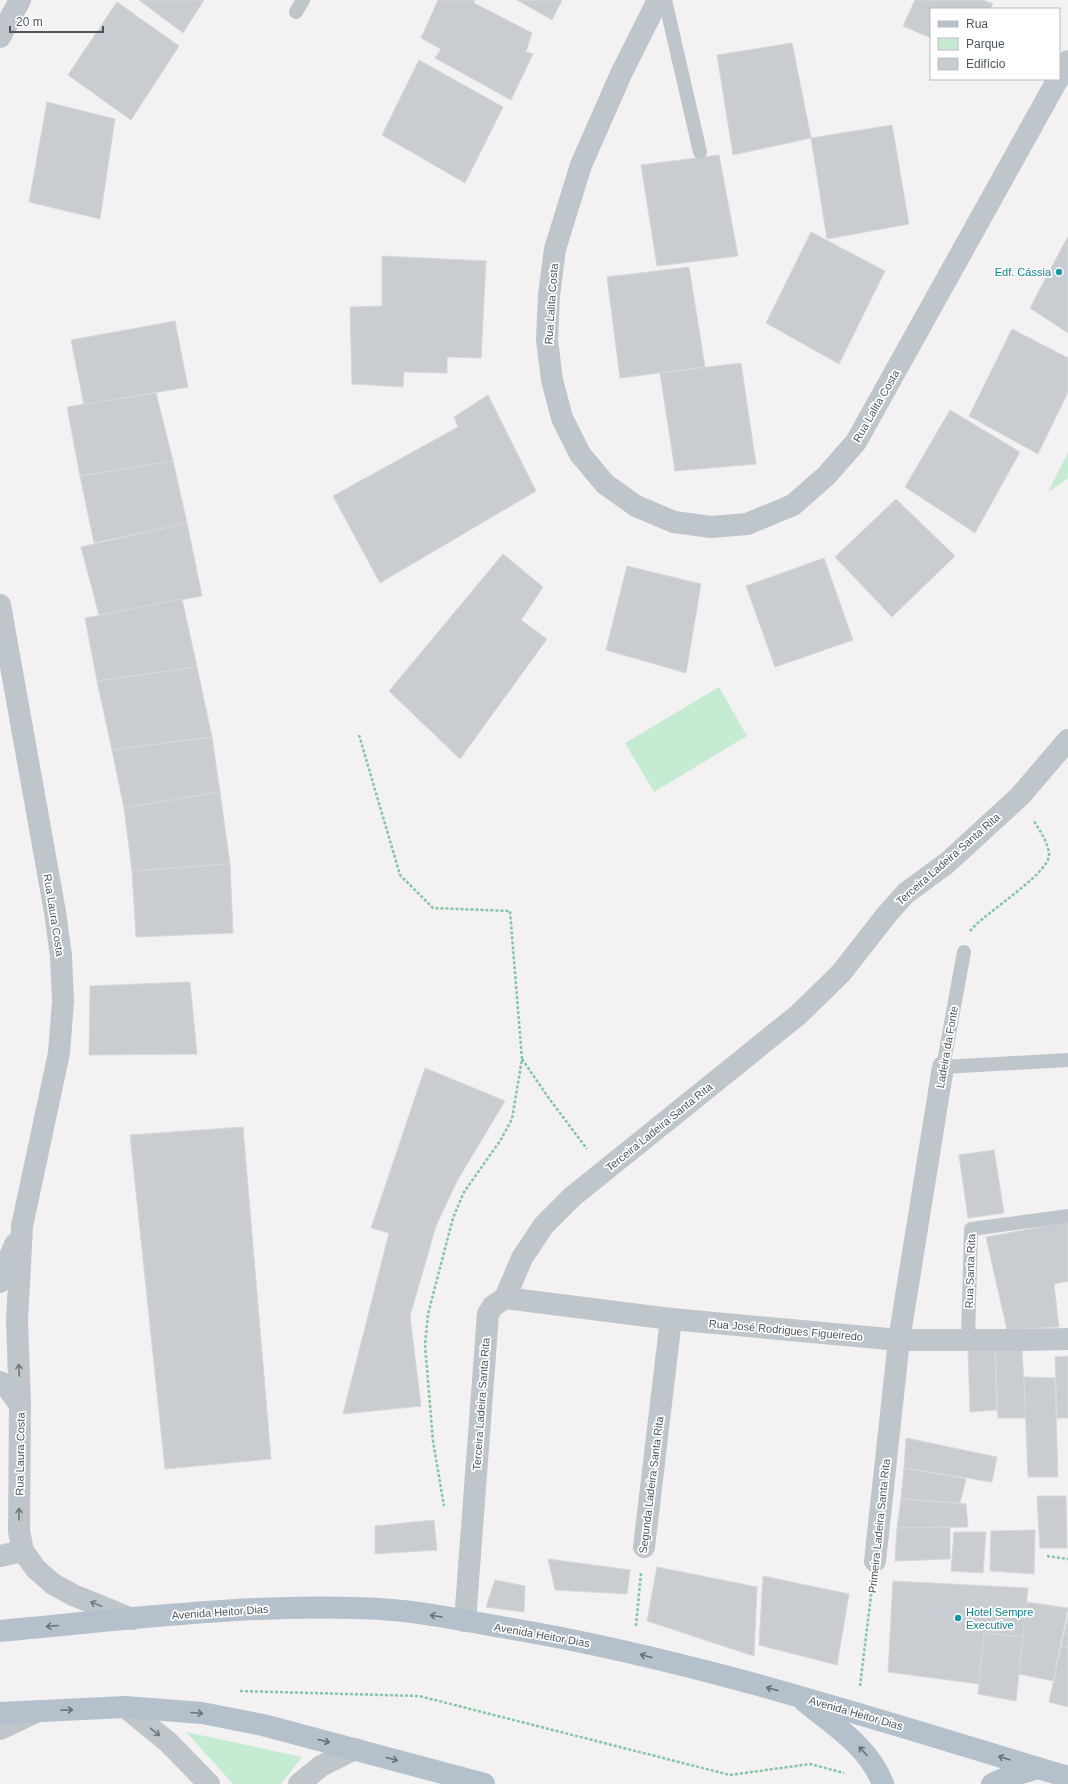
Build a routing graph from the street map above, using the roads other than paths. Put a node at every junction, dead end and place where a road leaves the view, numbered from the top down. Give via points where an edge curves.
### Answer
1 (20, 0) edge
2 (658, 0) edge
3 (665, 0) edge
4 (0, 37) edge
5 (1068, 61) edge
6 (1060, 75) edge
7 (1057, 80) edge
8 (700, 152) dead end
9 (0, 605) edge
10 (1068, 740) edge
11 (964, 952) road end
12 (1068, 1060) edge
13 (943, 1067) junction
14 (1068, 1216) edge
15 (22, 1226) junction
16 (0, 1282) edge
17 (506, 1298) junction
18 (671, 1319) junction
19 (968, 1339) junction
20 (1068, 1339) edge
21 (899, 1340) junction
22 (0, 1382) edge
23 (20, 1405) junction
24 (644, 1547) road end
25 (22, 1550) junction
26 (0, 1556) edge
27 (875, 1561) road end
28 (132, 1619) junction
29 (465, 1621) junction
30 (0, 1631) edge
31 (799, 1697) junction
32 (125, 1707) junction
33 (38, 1712) junction
34 (0, 1713) edge
35 (0, 1729) edge
36 (355, 1749) junction
37 (1038, 1768) junction
38 (1068, 1777) edge
39 (209, 1784) edge
40 (299, 1784) edge
41 (484, 1784) edge
42 (883, 1784) edge
43 (992, 1784) edge

1 - 4 street
2 - 7 street, Rua Lalita Costa via 621,74 581,166 567,207 555,249 547,340 552,380 562,418 580,454 605,484 636,506 674,522 711,527 747,524 793,506 826,476 856,442
3 - 8 lane
5 - 6 street, Rua Lalita Costa
9 - 15 street, Rua Laura Costa via 61,956 63,1001 59,1053
10 - 17 street, Terceira Ladeira Santa Rita via 1020,796 947,863 906,893 841,973 798,1015 572,1197 544,1225 522,1258
11 - 13 lane, Ladeira da Fonte
12 - 13 lane
13 - 21 street, Ladeira da Fonte
14 - 19 lane, Rua Santa Rita via 971,1229
15 - 16 street, Rua Laura Costa
23 -> 15 street, Rua Laura Costa via 17,1321
17 - 18 street, Rua José Rodrigues Figueiredo
17 - 29 street, Terceira Ladeira Santa Rita via 493,1306 488,1314
18 - 21 street, Rua José Rodrigues Figueiredo
18 - 24 street, Segunda Ladeira Santa Rita
19 - 20 street, Rua José Rodrigues Figueiredo
19 - 21 street, Rua José Rodrigues Figueiredo
21 - 27 street, Primeira Ladeira Santa Rita
22 - 23 street
25 -> 23 street, Rua Laura Costa via 19,1531
25 - 26 street
28 -> 25 street, Rua Laura Costa via 53,1584 36,1569
29 -> 28 main road, Avenida Heitor Dias via 397,1611 333,1607 194,1612
28 -> 30 main road, Avenida Heitor Dias
31 -> 29 main road, Avenida Heitor Dias via 633,1652 548,1634
37 -> 31 main road, Avenida Heitor Dias via 857,1712
42 -> 31 main road via 863,1750
33 -> 32 main road
32 -> 36 main road via 202,1713 263,1725
32 -> 39 street via 168,1742
33 - 34 main road
33 - 35 street
36 - 40 street via 321,1766
36 -> 41 main road
37 - 38 main road, Avenida Heitor Dias
37 - 43 main road

